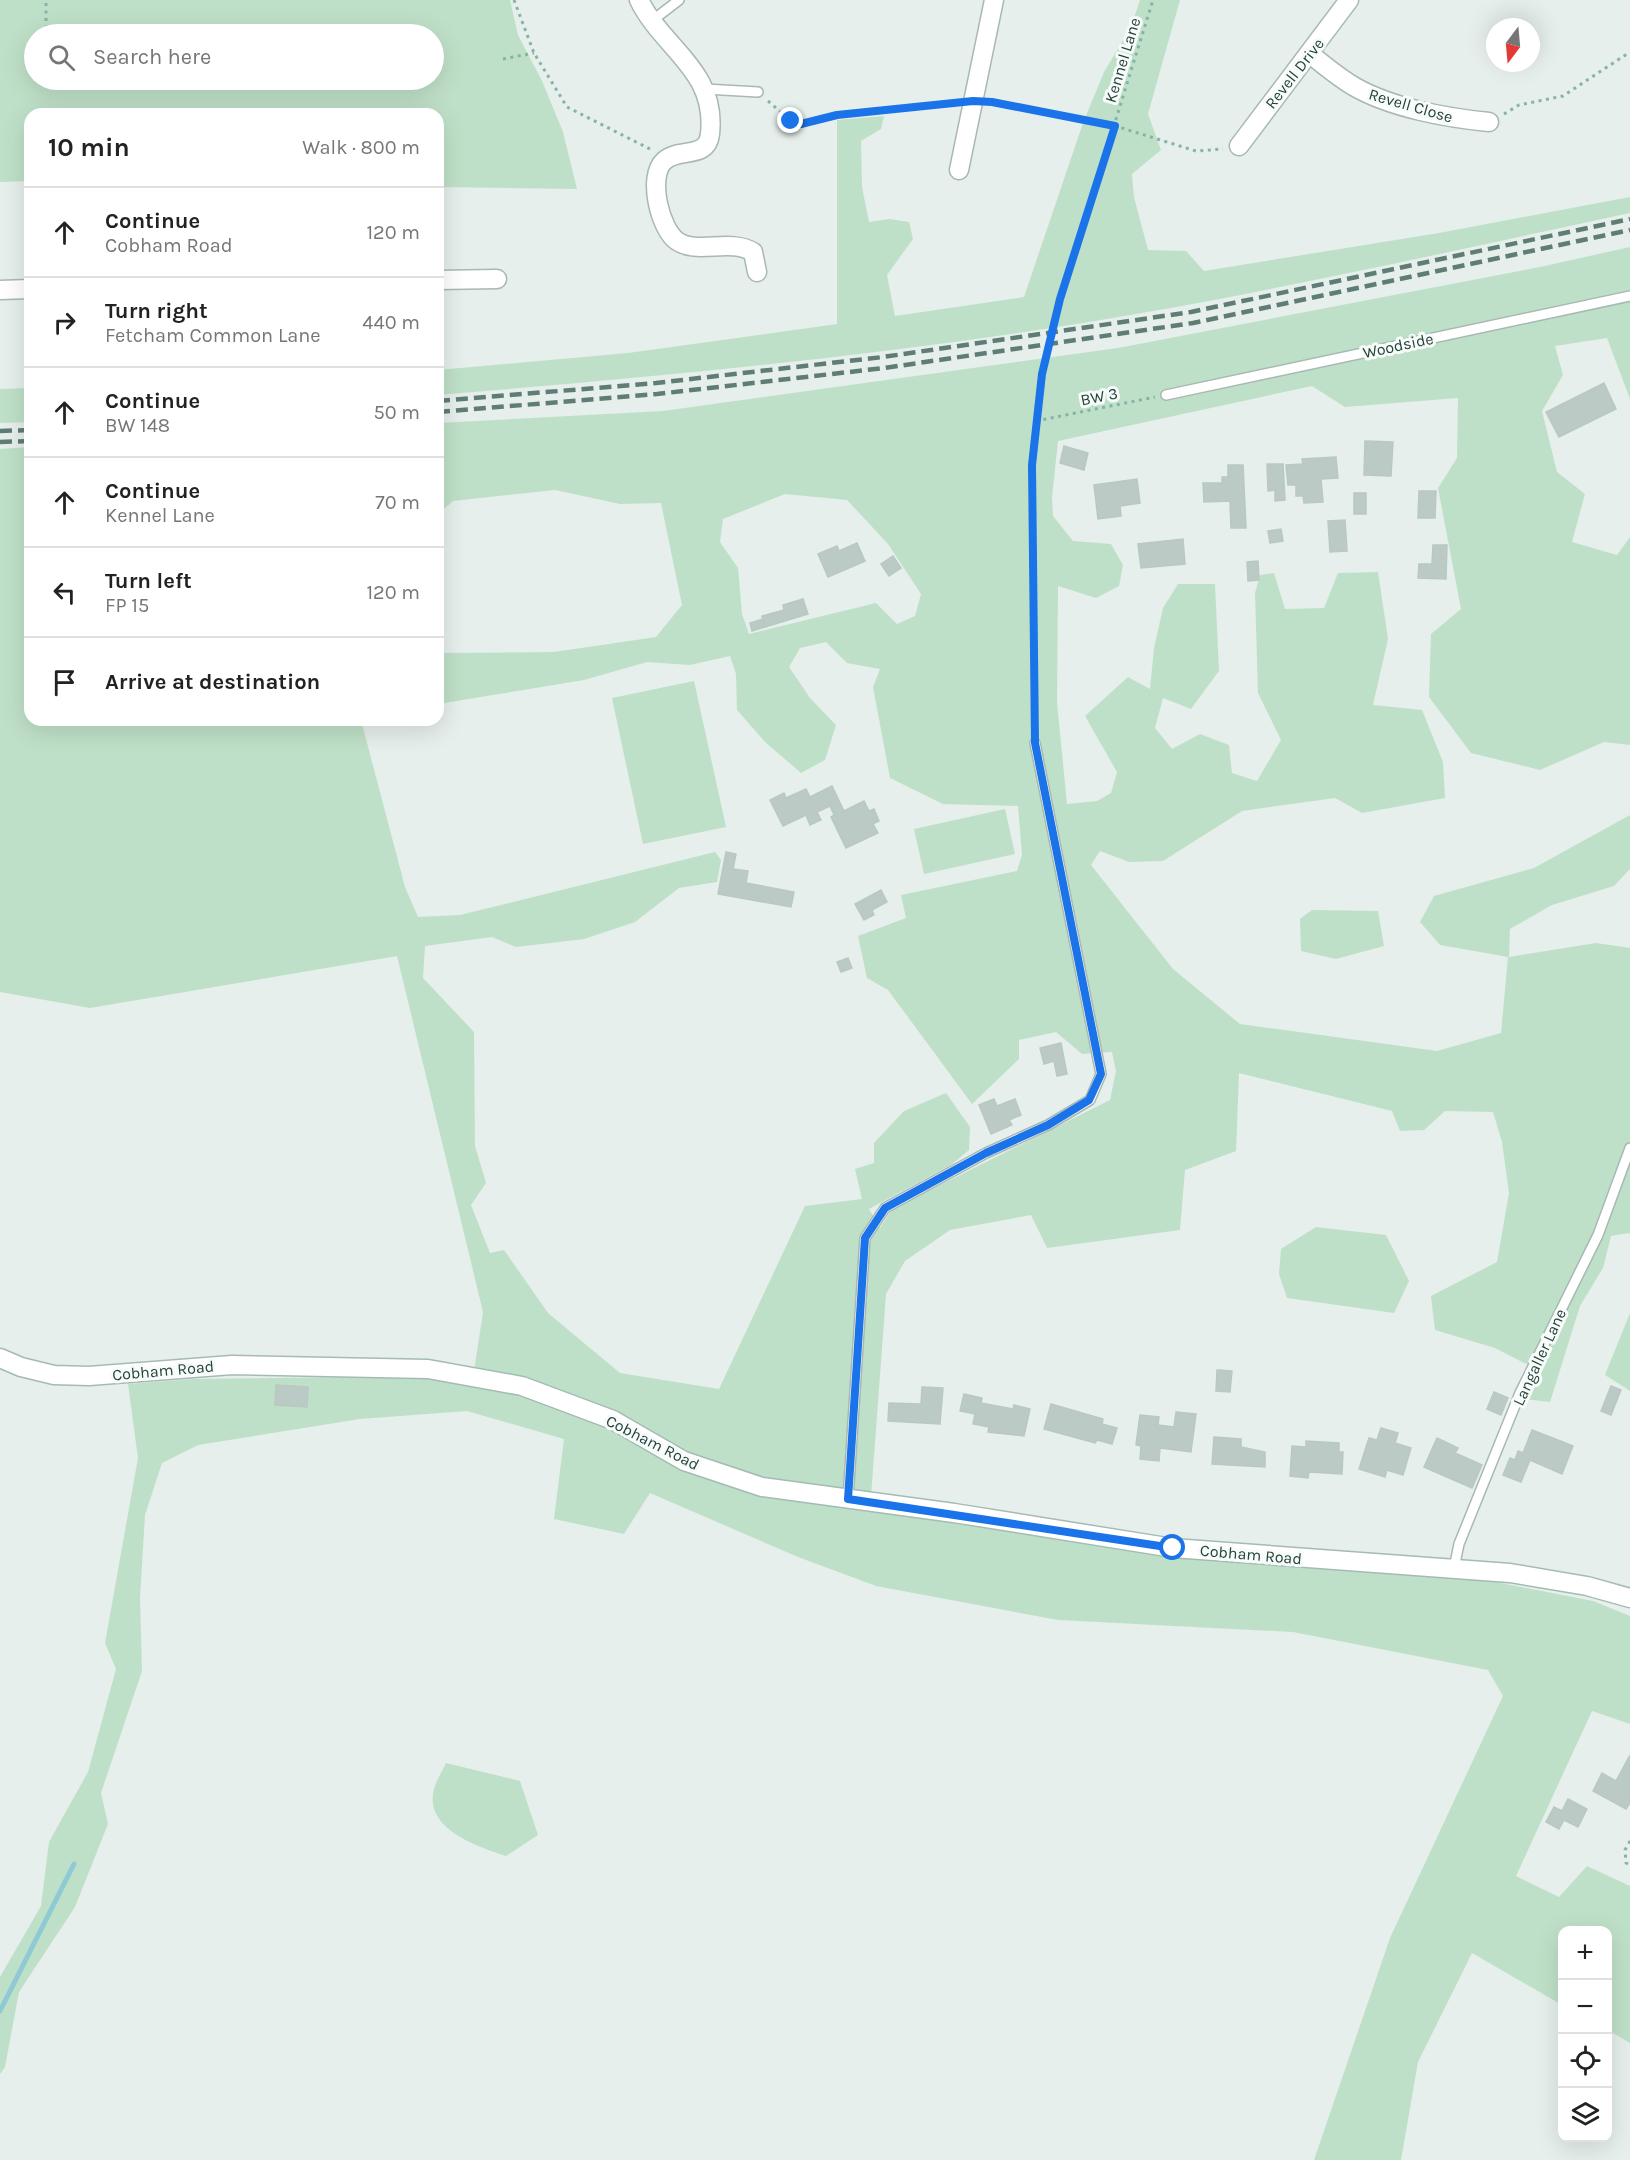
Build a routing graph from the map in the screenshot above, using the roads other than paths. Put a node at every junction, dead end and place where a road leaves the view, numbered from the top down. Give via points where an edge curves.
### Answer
1 (639, 0) edge
2 (679, 0) edge
3 (994, 0) edge
4 (1349, 0) edge
5 (653, 20) junction
6 (1310, 54) junction
7 (705, 88) junction
8 (758, 92) road end
9 (1489, 122) road end
10 (1239, 146) road end
11 (959, 170) dead end
12 (757, 272) dead end
13 (496, 279) dead end
14 (444, 280) edge
15 (24, 289) edge
16 (0, 290) edge
17 (1630, 296) edge
18 (1166, 395) road end
19 (1035, 743) road end
20 (1630, 1148) edge
21 (0, 1358) edge
22 (848, 1499) junction
23 (1454, 1568) junction
24 (1630, 1598) edge

1 - 5 street
2 - 5 lane
3 - 11 street
4 - 6 street, Revell Drive
5 - 7 street
6 - 9 street, Revell Close via 1353,87 1369,94 1448,118
6 - 10 street, Revell Drive
7 - 8 lane
7 - 12 street via 708,143 700,151 671,156 662,163 657,182 659,211 669,233 679,242 692,246 745,247 753,252
13 - 14 street
15 - 16 street
17 - 18 lane, Woodside
19 - 22 lane via 1101,1074 1089,1100 885,1208 865,1238
20 - 23 lane, Langaller Lane via 1598,1234 1520,1393 1459,1544
21 - 22 street, Cobham Road via 54,1375 90,1376 232,1365 428,1369 522,1386 613,1420 684,1461 762,1487
22 - 23 street, Cobham Road via 1173,1548
23 - 24 street, Cobham Road via 1587,1586

